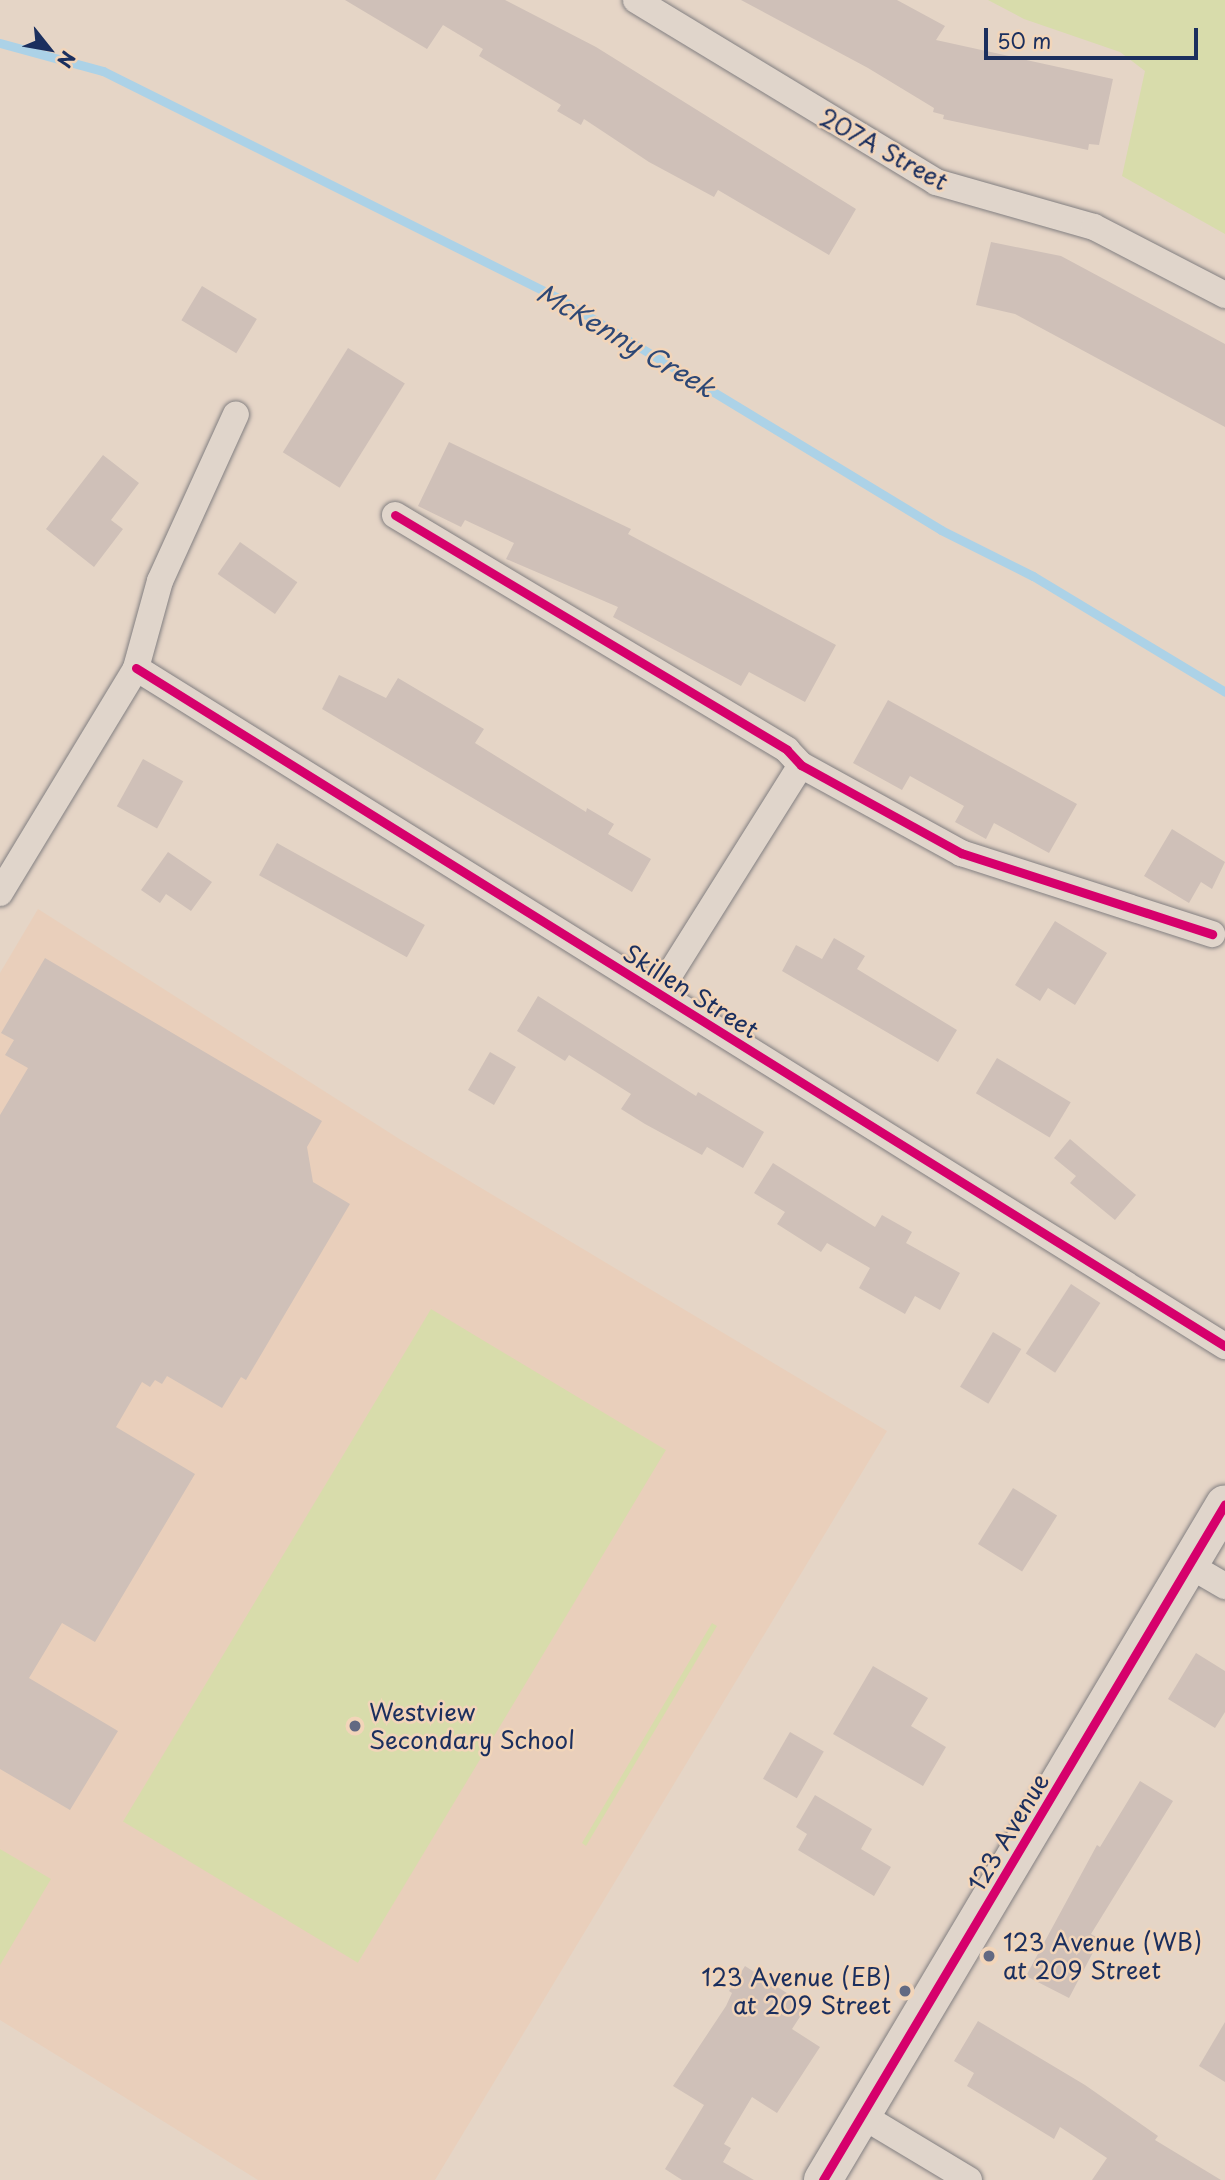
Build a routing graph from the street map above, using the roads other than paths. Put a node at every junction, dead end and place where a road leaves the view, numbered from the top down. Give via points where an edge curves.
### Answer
1 (636, 0) edge
2 (1225, 295) edge
3 (236, 414) dead end
4 (395, 515) dead end
5 (136, 668) junction
6 (801, 765) junction
7 (0, 893) edge
8 (1212, 934) dead end
9 (658, 993) junction
10 (1225, 1346) edge
11 (1225, 1504) edge
12 (1189, 1565) junction
13 (1225, 1586) edge
14 (861, 2115) junction
15 (823, 2180) edge
16 (969, 2180) edge

1 - 2 street, 207A Street via 936,182 1094,227
3 - 5 street via 160,581
4 - 6 street via 787,751
5 - 7 street
5 - 9 street, Skillen Street
6 - 8 street via 961,853
6 - 9 street
9 - 10 street, Skillen Street
11 - 12 street, 123 Avenue
12 - 13 street
12 - 14 street, 123 Avenue
14 - 15 street, 123 Avenue
14 - 16 street

